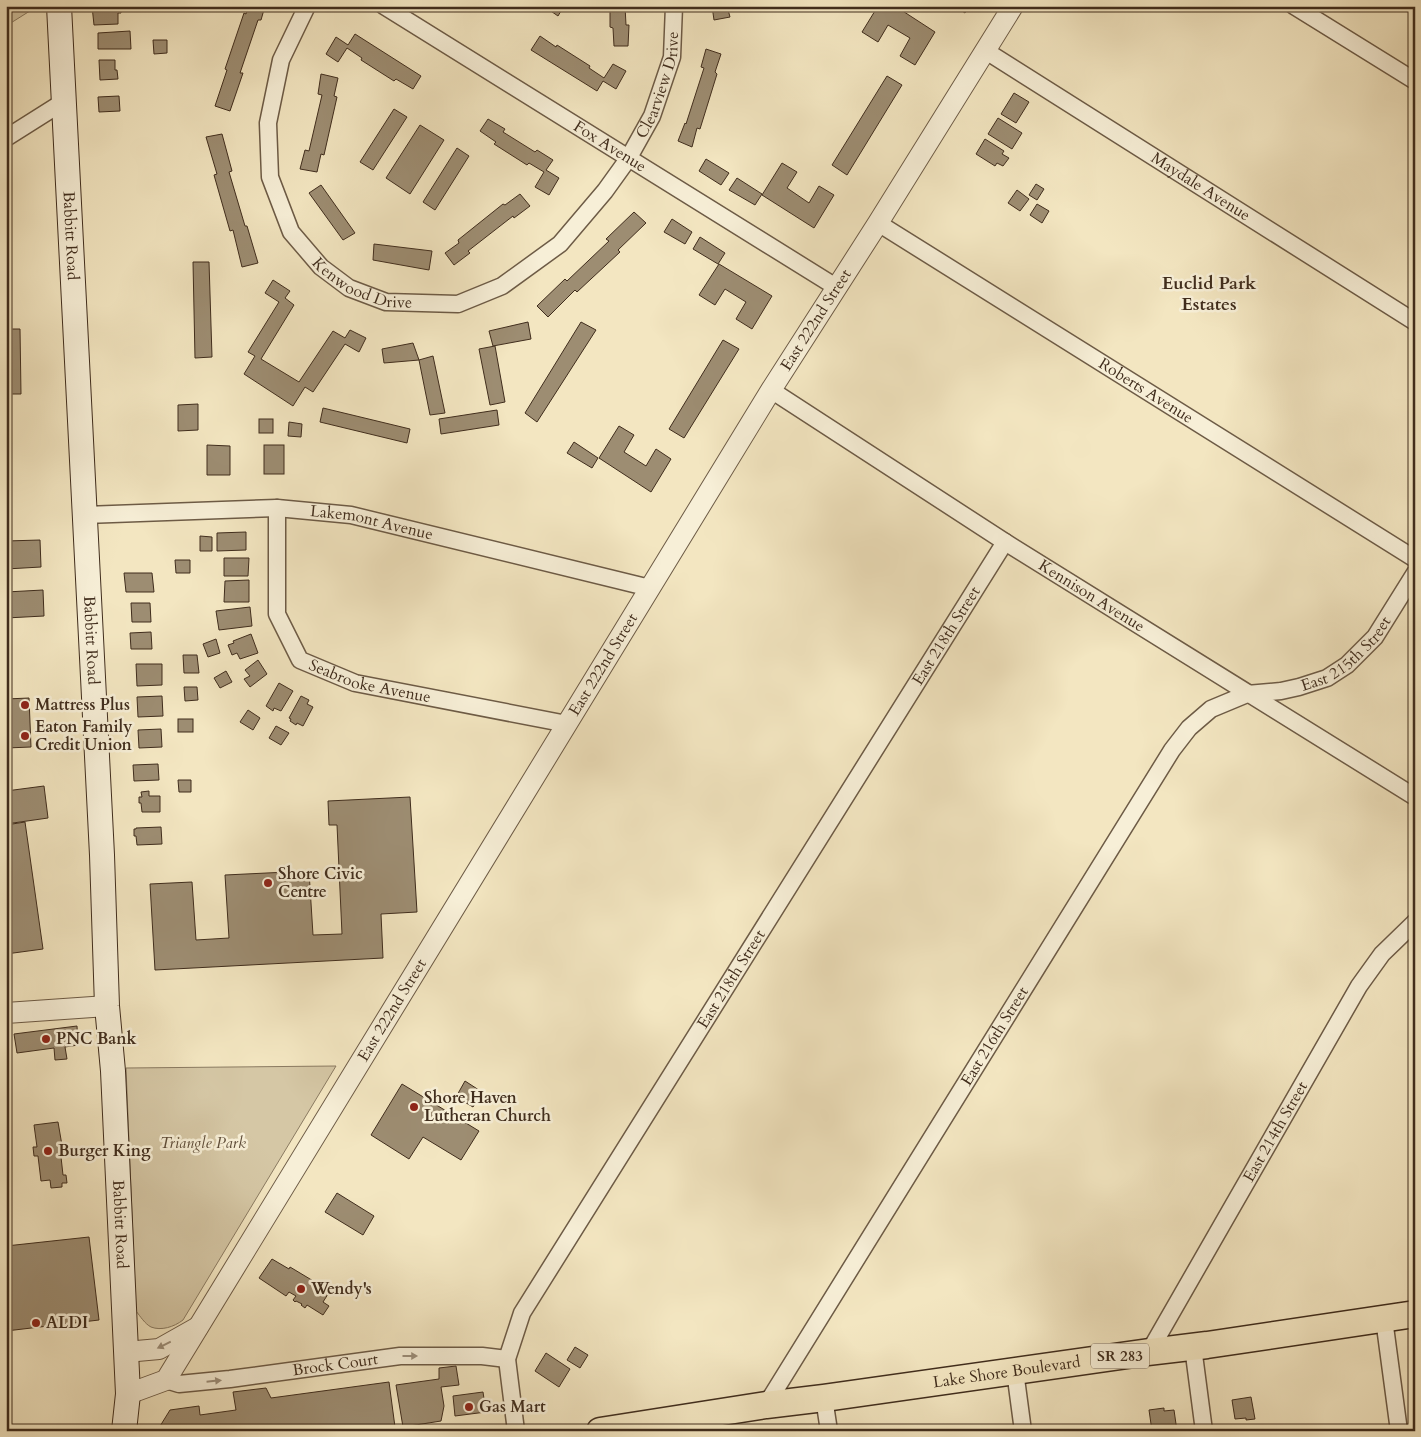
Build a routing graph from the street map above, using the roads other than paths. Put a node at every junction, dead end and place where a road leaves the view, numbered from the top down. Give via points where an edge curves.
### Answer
1 (59, 6) edge
2 (307, 6) edge
3 (384, 6) edge
4 (674, 6) edge
5 (1013, 6) edge
6 (1294, 6) edge
7 (986, 51) junction
8 (1415, 81) edge
9 (64, 102) junction
10 (6, 138) edge
11 (628, 159) junction
12 (878, 223) junction
13 (836, 287) junction
14 (1415, 322) edge
15 (771, 390) junction
16 (277, 508) junction
17 (85, 516) junction
18 (1004, 542) junction
19 (1415, 558) edge
20 (1415, 573) edge
21 (650, 588) junction
22 (1248, 694) junction
23 (567, 724) junction
24 (1415, 797) edge
25 (1415, 922) edge
26 (107, 1006) junction
27 (6, 1013) edge
28 (1415, 1314) edge
29 (1384, 1319) junction
30 (199, 1326) junction
31 (1193, 1347) junction
32 (126, 1352) junction
33 (1149, 1352) junction
34 (507, 1359) junction
35 (1015, 1371) junction
36 (166, 1380) junction
37 (128, 1394) junction
38 (824, 1398) junction
39 (766, 1405) junction
40 (616, 1430) edge
41 (124, 1431) edge
42 (516, 1431) edge
43 (829, 1431) edge
44 (1023, 1431) edge
45 (1204, 1431) edge
46 (1399, 1431) edge

1 - 9 main road, Babbitt Road
2 - 11 street, Kenwood Drive via 281,60 268,122 270,177 291,232 320,267 349,288 386,302 458,304 502,286 560,244
3 - 11 street, Fox Avenue
4 - 11 street, Clearview Drive via 672,57 652,116
5 - 7 street, East 222nd Street
6 - 8 street
7 - 12 street, East 222nd Street
7 - 14 street, Maydale Avenue
9 - 10 street
9 - 17 main road, Babbitt Road
11 - 13 street, Fox Avenue
12 - 13 street, East 222nd Street
12 - 19 street, Roberts Avenue
13 - 15 street, East 222nd Street
15 - 18 street, Kennison Avenue
15 - 21 street, East 222nd Street
16 - 17 street, Lakemont Avenue
16 - 21 street, Lakemont Avenue via 351,515
16 - 23 street, Seabrooke Avenue via 277,614 300,660 355,683
17 - 26 main road, Babbitt Road
18 - 22 street, Kennison Avenue
18 - 34 street, East 218th Street via 522,1313
20 - 22 street, East 215th Street via 1375,637 1348,665 1327,678 1299,687
21 - 23 street, East 222nd Street
22 - 24 street, Kennison Avenue
22 - 39 street, East 216th Street via 1212,709 1189,728 1172,750
23 - 30 street, East 222nd Street
25 - 33 street, East 214th Street via 1382,954 1359,986
26 - 27 street
26 - 32 main road, Babbitt Road
28 - 29 main road, Lake Shore Boulevard / SR 283
29 - 31 main road, Lake Shore Boulevard / SR 283
29 - 46 street
30 -> 32 street, East 222nd Street via 159,1349
30 - 36 street, East 222nd Street
31 - 33 main road, Lake Shore Boulevard / SR 283
31 - 45 street
32 - 37 main road, Babbitt Road
33 - 35 main road, Lake Shore Boulevard / SR 283
36 -> 34 street, Brock Court via 179,1384 213,1381 400,1356
34 - 42 street, East 218th Street
35 - 38 main road, Lake Shore Boulevard / SR 283
35 - 44 street
36 - 37 street
37 - 41 main road
38 - 39 main road, Lake Shore Boulevard / SR 283
38 - 43 street
39 - 40 main road, Lake Shore Boulevard / SR 283

